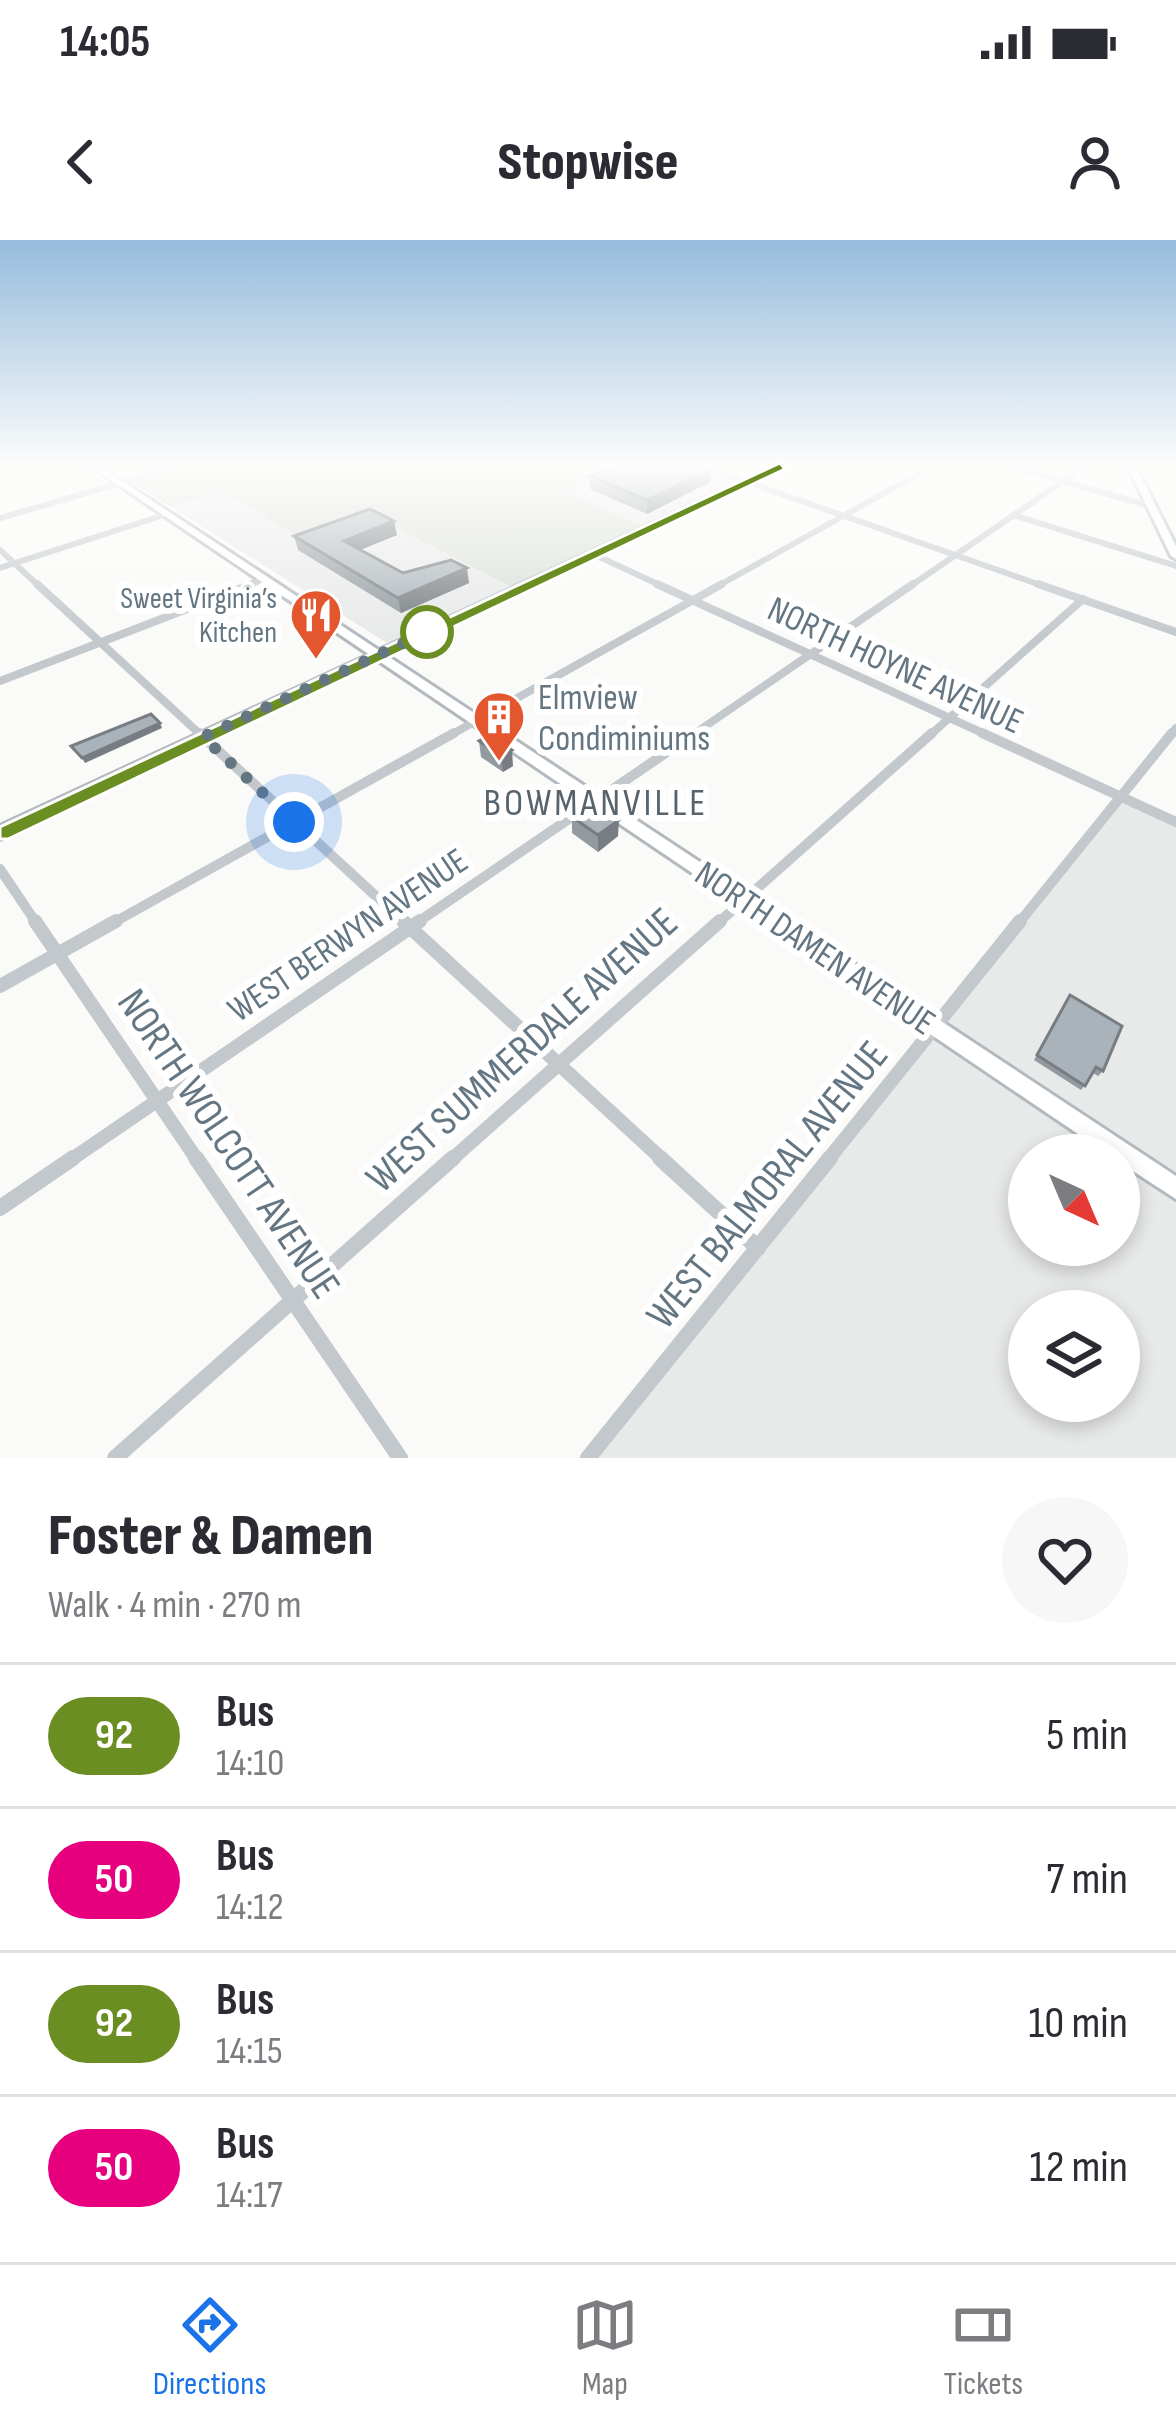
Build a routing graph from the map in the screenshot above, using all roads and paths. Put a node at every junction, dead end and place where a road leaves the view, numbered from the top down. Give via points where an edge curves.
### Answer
1 (137, 524) edge
2 (182, 524) edge
3 (657, 524) edge
4 (827, 524) edge
5 (868, 524) edge
6 (999, 524) edge
7 (1044, 524) edge
8 (1160, 524) edge
9 (0, 550) edge
10 (592, 554) junction
11 (955, 554) junction
12 (1176, 556) edge
13 (14, 564) junction
14 (1176, 566) edge
15 (0, 568) edge
16 (264, 579) junction
17 (1083, 599) junction
18 (692, 600) junction
19 (1176, 632) edge
20 (100, 642) junction
21 (810, 654) junction
22 (378, 655) junction
23 (0, 681) edge
24 (949, 718) junction
25 (476, 720) junction
26 (1176, 728) edge
27 (203, 737) junction
28 (1120, 797) junction
29 (596, 800) junction
30 (294, 822) junction
31 (1176, 822) edge
32 (0, 833) edge
33 (0, 869) edge
34 (745, 899) junction
35 (410, 928) junction
36 (58, 954) junction
37 (0, 986) edge
38 (935, 1027) junction
39 (558, 1064) junction
40 (157, 1100) junction
41 (1176, 1188) edge
42 (0, 1208) edge
43 (758, 1247) junction
44 (293, 1300) junction
45 (115, 1458) edge
46 (400, 1458) edge
47 (588, 1458) edge

1 - 13 street
2 - 16 street, NORTH DAMEN AVENUE
3 - 10 main road
4 - 18 street
5 - 11 street
6 - 11 street, WEST BERWYN AVENUE
7 - 14 street
8 - 12 street
9 - 13 street
10 - 18 street, NORTH HOYNE AVENUE
10 - 22 main road
11 - 17 street
11 - 21 street, WEST BERWYN AVENUE
13 - 15 street
13 - 20 street
16 - 20 street
16 - 22 street, NORTH DAMEN AVENUE
17 - 19 street
17 - 24 street, WEST SUMMERDALE AVENUE
18 - 21 street, NORTH HOYNE AVENUE
18 - 25 street
20 - 23 street
20 - 27 street
21 - 24 street, NORTH HOYNE AVENUE
21 - 29 street, WEST BERWYN AVENUE
22 - 25 street, NORTH DAMEN AVENUE
22 - 27 main road
24 - 28 street, NORTH HOYNE AVENUE
24 - 34 street, WEST SUMMERDALE AVENUE
25 - 29 street, NORTH DAMEN AVENUE
25 - 30 street
26 - 28 street, WEST BALMORAL AVENUE
27 - 30 street
27 - 32 main road
28 - 31 street, NORTH HOYNE AVENUE
28 - 38 street, WEST BALMORAL AVENUE
29 - 34 street, NORTH DAMEN AVENUE
29 - 35 street, WEST BERWYN AVENUE
30 - 35 street
30 - 36 street
33 - 36 street, NORTH WOLCOTT AVENUE
34 - 38 street, NORTH DAMEN AVENUE
34 - 39 street, WEST SUMMERDALE AVENUE
35 - 39 street
35 - 40 street, WEST BERWYN AVENUE
36 - 37 street
36 - 40 street, NORTH WOLCOTT AVENUE
38 - 41 street, NORTH DAMEN AVENUE
38 - 43 street, WEST BALMORAL AVENUE
39 - 43 street
39 - 44 street, WEST SUMMERDALE AVENUE
40 - 42 street, WEST BERWYN AVENUE
40 - 44 street, NORTH WOLCOTT AVENUE
43 - 47 street, WEST BALMORAL AVENUE
44 - 45 street, WEST SUMMERDALE AVENUE
44 - 46 street, NORTH WOLCOTT AVENUE

